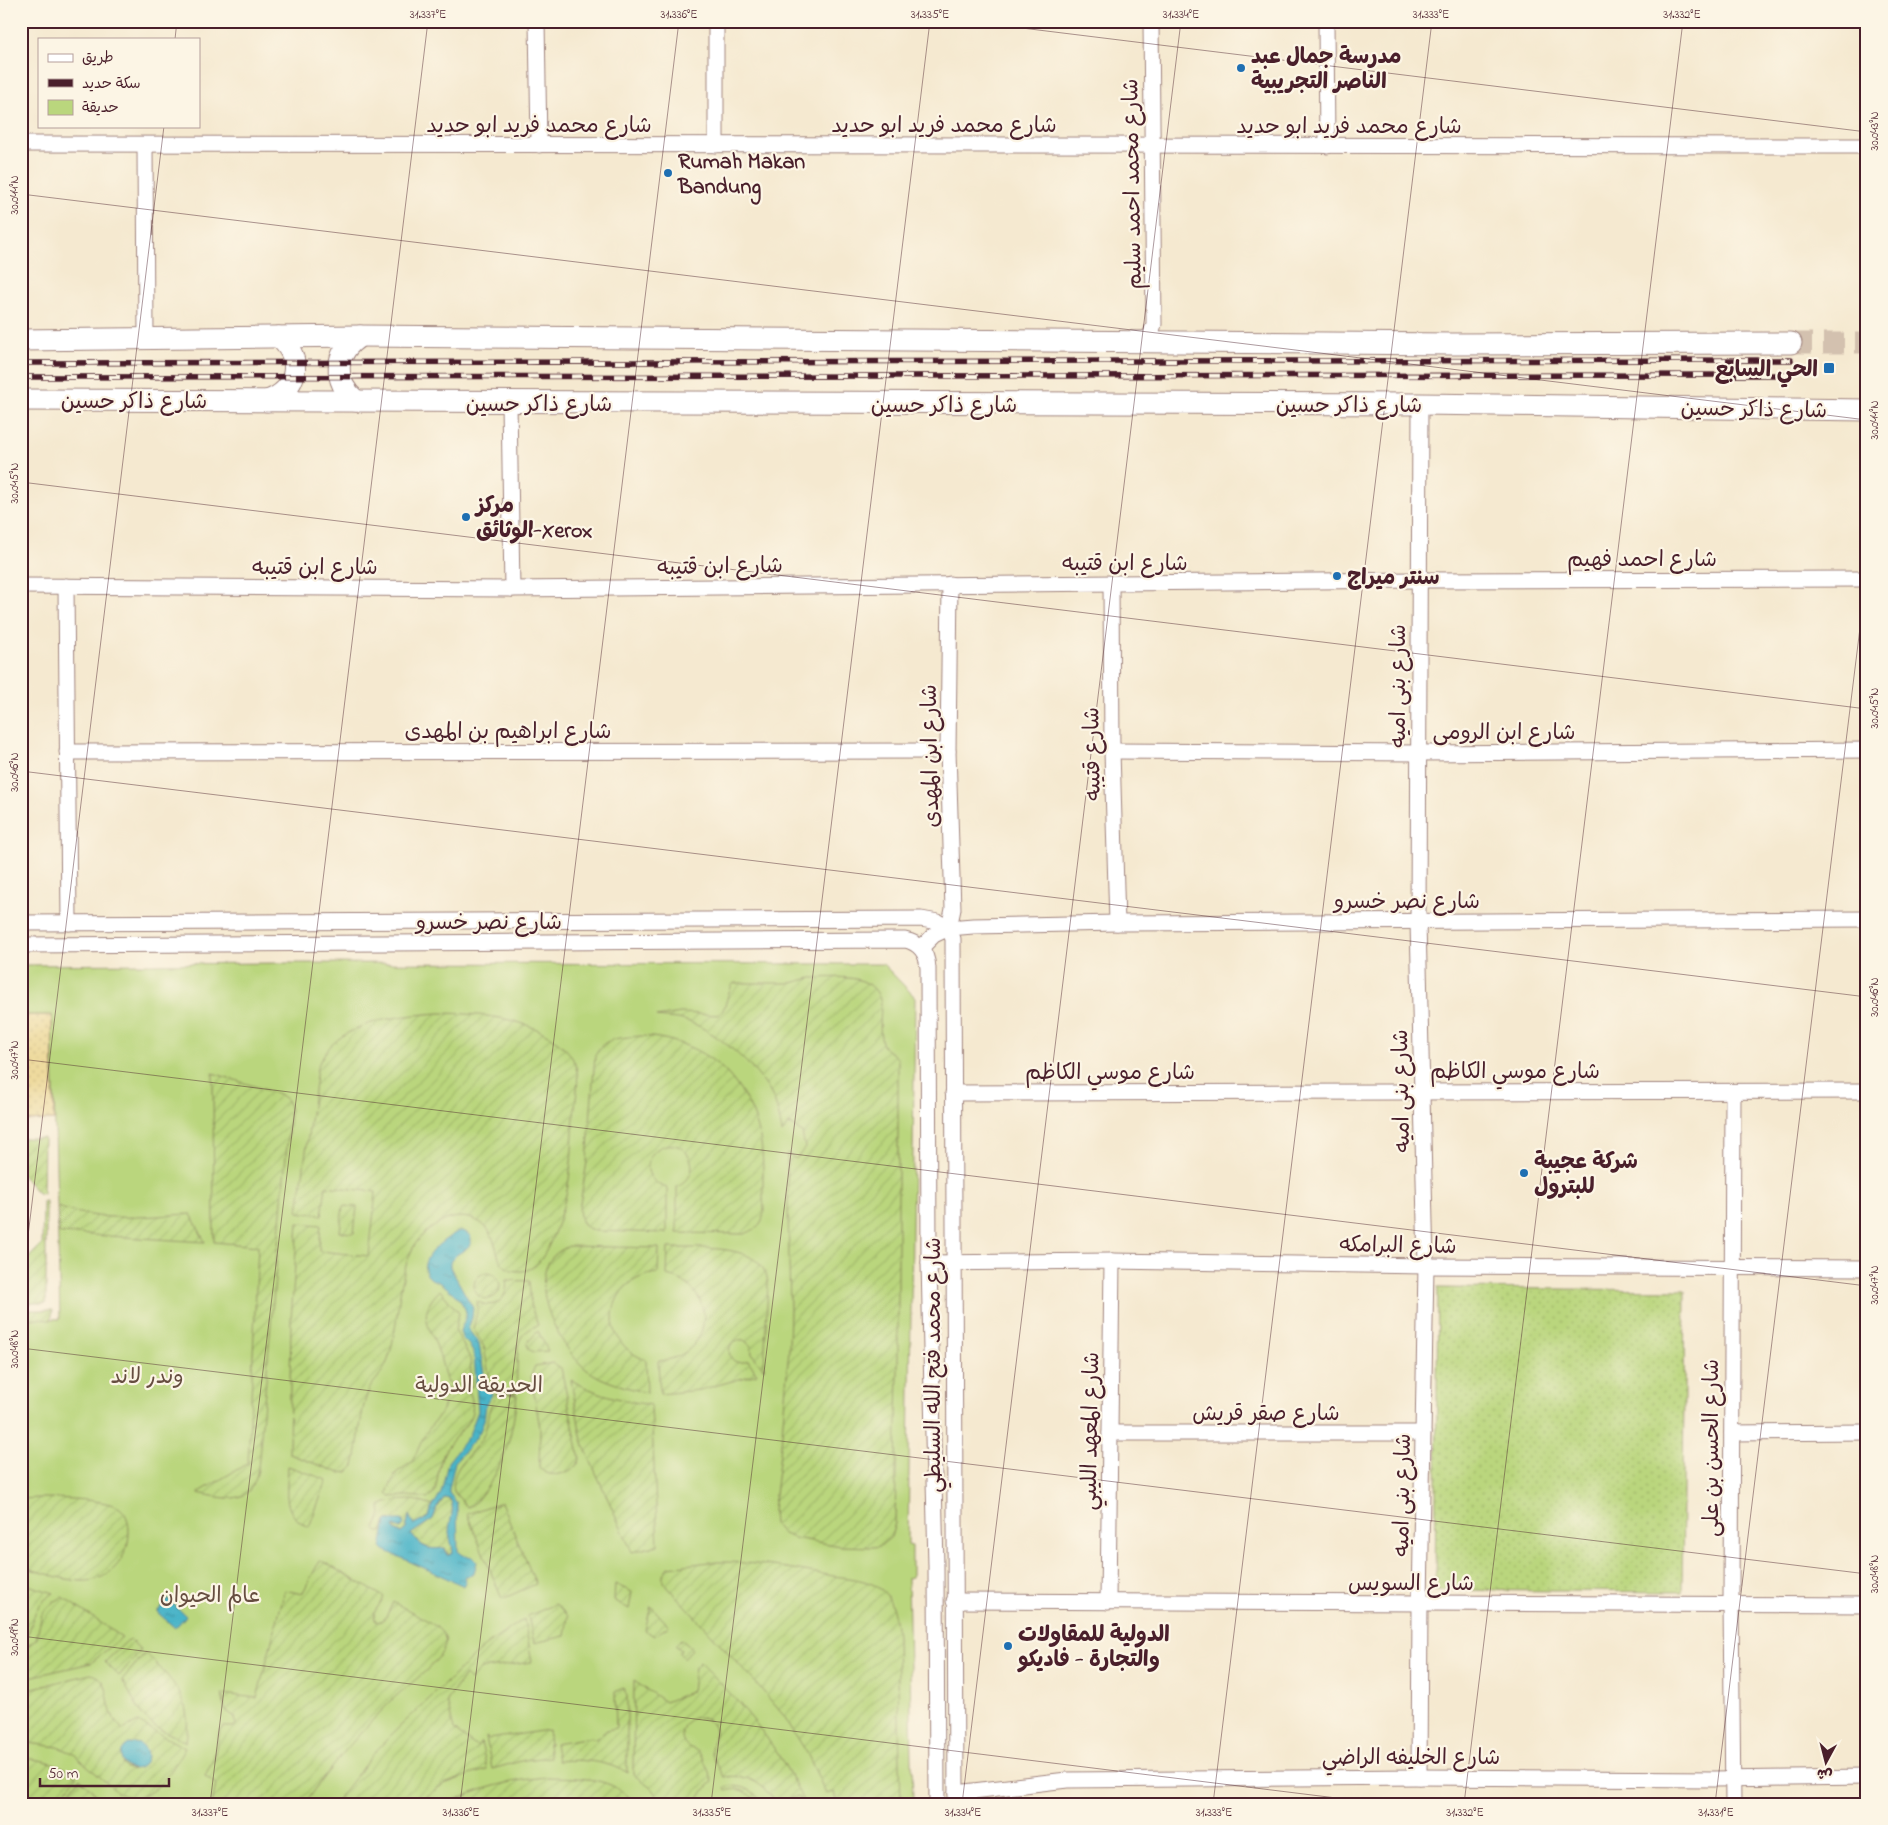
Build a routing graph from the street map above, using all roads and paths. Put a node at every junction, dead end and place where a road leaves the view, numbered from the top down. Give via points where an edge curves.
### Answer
1 (537, 21) edge
2 (716, 21) edge
3 (1151, 21) edge
4 (1326, 21) edge
5 (21, 144) edge
6 (146, 144) junction
7 (539, 145) junction
8 (716, 145) junction
9 (1151, 146) junction
10 (1326, 146) junction
11 (1867, 146) edge
12 (360, 336) junction
13 (279, 337) junction
14 (146, 339) junction
15 (21, 340) edge
16 (1143, 342) junction
17 (1792, 344) tunnel mouth
18 (21, 400) edge
19 (356, 400) junction
20 (267, 401) junction
21 (509, 403) junction
22 (1420, 404) junction
23 (1867, 410) edge
24 (1867, 579) edge
25 (1418, 580) junction
26 (950, 584) junction
27 (1111, 584) junction
28 (21, 586) edge
29 (66, 586) junction
30 (512, 589) junction
31 (948, 750) junction
32 (1867, 750) edge
33 (1112, 751) junction
34 (67, 752) junction
35 (1419, 753) junction
36 (953, 909) junction
37 (906, 919) junction
38 (1867, 919) edge
39 (1418, 922) junction
40 (21, 923) edge
41 (69, 923) junction
42 (1117, 923) junction
43 (972, 926) junction
44 (948, 928) junction
45 (905, 940) junction
46 (21, 945) edge
47 (922, 948) junction
48 (1421, 1092) junction
49 (1733, 1092) junction
50 (1867, 1092) edge
51 (953, 1093) junction
52 (1112, 1261) junction
53 (929, 1263) junction
54 (954, 1263) junction
55 (1426, 1266) junction
56 (1733, 1266) junction
57 (1867, 1268) edge
58 (1867, 1432) edge
59 (1110, 1433) junction
60 (1423, 1433) junction
61 (1732, 1434) junction
62 (954, 1601) junction
63 (1108, 1602) junction
64 (1420, 1603) junction
65 (1731, 1604) junction
66 (1867, 1605) edge
67 (1418, 1777) junction
68 (1867, 1777) edge
69 (1733, 1778) junction
70 (956, 1798) edge
71 (937, 1804) edge
72 (1733, 1804) edge

1 - 7 street
2 - 8 street
3 - 9 street, شارع محمد احمد سليم
4 - 10 street
5 - 6 street, شارع محمد فريد ابو حديد
6 - 7 street, شارع محمد فريد ابو حديد
6 - 14 street
7 - 8 street, شارع محمد فريد ابو حديد
8 - 9 street, شارع محمد فريد ابو حديد
9 - 10 street, شارع محمد فريد ابو حديد
9 - 16 street, شارع محمد احمد سليم via 1154,324 1151,334
10 - 11 street, شارع محمد فريد ابو حديد
12 - 13 main road
12 - 16 main road
12 - 19 main road via 347,347 340,362 340,380
13 - 14 main road
13 - 20 main road via 290,349 294,373 282,394
14 - 15 main road
16 - 17 main road
18 - 20 main road, شارع ذاكر حسين
19 - 20 main road, شارع ذاكر حسين
19 - 21 main road, شارع ذاكر حسين
21 - 22 main road, شارع ذاكر حسين
21 - 30 street
22 - 23 main road, شارع ذاكر حسين
22 - 25 street, شارع بنى اميه
24 - 25 street, شارع احمد فهيم
25 - 27 street, شارع ابن قتيبه
25 - 35 street, شارع بنى اميه
26 - 27 street, شارع ابن قتيبه
26 - 30 street, شارع ابن قتيبه
26 - 31 street, شارع ابن المهدى
27 - 33 street, شارع قتيبه
28 - 29 street, شارع ابن قتيبه
29 - 30 street, شارع ابن قتيبه
29 - 34 street
31 - 34 street, شارع ابراهيم بن المهدى
31 - 36 street, شارع ابن المهدى
32 - 35 street, شارع ابن الرومى
33 - 35 street, شارع ابن الرومى
33 - 42 street, شارع قتيبه
34 - 41 street
35 - 39 street, شارع بنى اميه
36 - 43 street
36 - 44 street, شارع ابن المهدى
37 - 41 street, شارع نصر خسرو
37 - 44 street, شارع نصر خسرو via 930,919
37 - 45 street
38 - 39 street, شارع نصر خسرو
39 - 42 street, شارع نصر خسرو
39 - 48 street, شارع بنى اميه
40 - 41 street, شارع نصر خسرو
42 - 43 street, شارع نصر خسرو
43 - 44 street, شارع نصر خسرو
44 - 47 street, شارع نصر خسرو via 934,935
44 - 51 street, شارع محمد فتح الله السليطي via 953,939
45 - 46 street, شارع نصر خسرو
45 - 47 street, شارع نصر خسرو
47 - 53 street, شارع محمد فتح الله السليطي via 928,968
48 - 49 street, شارع موسي الكاظم
48 - 51 street, شارع موسي الكاظم
48 - 55 street, شارع بنى اميه
49 - 50 street, شارع موسي الكاظم
49 - 56 street, شارع الحسن بن على
51 - 54 street, شارع محمد فتح الله السليطي
52 - 54 street, شارع البرامكه
52 - 55 street, شارع البرامكه
52 - 59 street, شارع المعهد الليبي
53 - 54 street, شارع البرامكه
53 - 71 street, شارع محمد فتح الله السليطي via 936,1566
54 - 62 street, شارع محمد فتح الله السليطي
55 - 56 street, شارع البرامكه
55 - 60 street, شارع بنى اميه
56 - 57 street, شارع البرامكه
56 - 61 street, شارع الحسن بن على
58 - 61 street
59 - 60 street, شارع صقر قريش
59 - 63 street, شارع المعهد الليبي
60 - 64 street, شارع بنى اميه
61 - 65 street, شارع الحسن بن على
62 - 63 street, شارع السويس
62 - 70 street, شارع محمد فتح الله السليطي
63 - 64 street, شارع السويس
64 - 65 street, شارع السويس
64 - 67 street, شارع بنى اميه
65 - 66 street, شارع السويس
65 - 69 street, شارع الحسن بن على
67 - 69 street, شارع الخليفه الراضي
67 - 70 street, شارع الخليفه الراضي via 1067,1780
68 - 69 street, شارع الخليفه الراضي
69 - 72 street, شارع الحسن بن على

